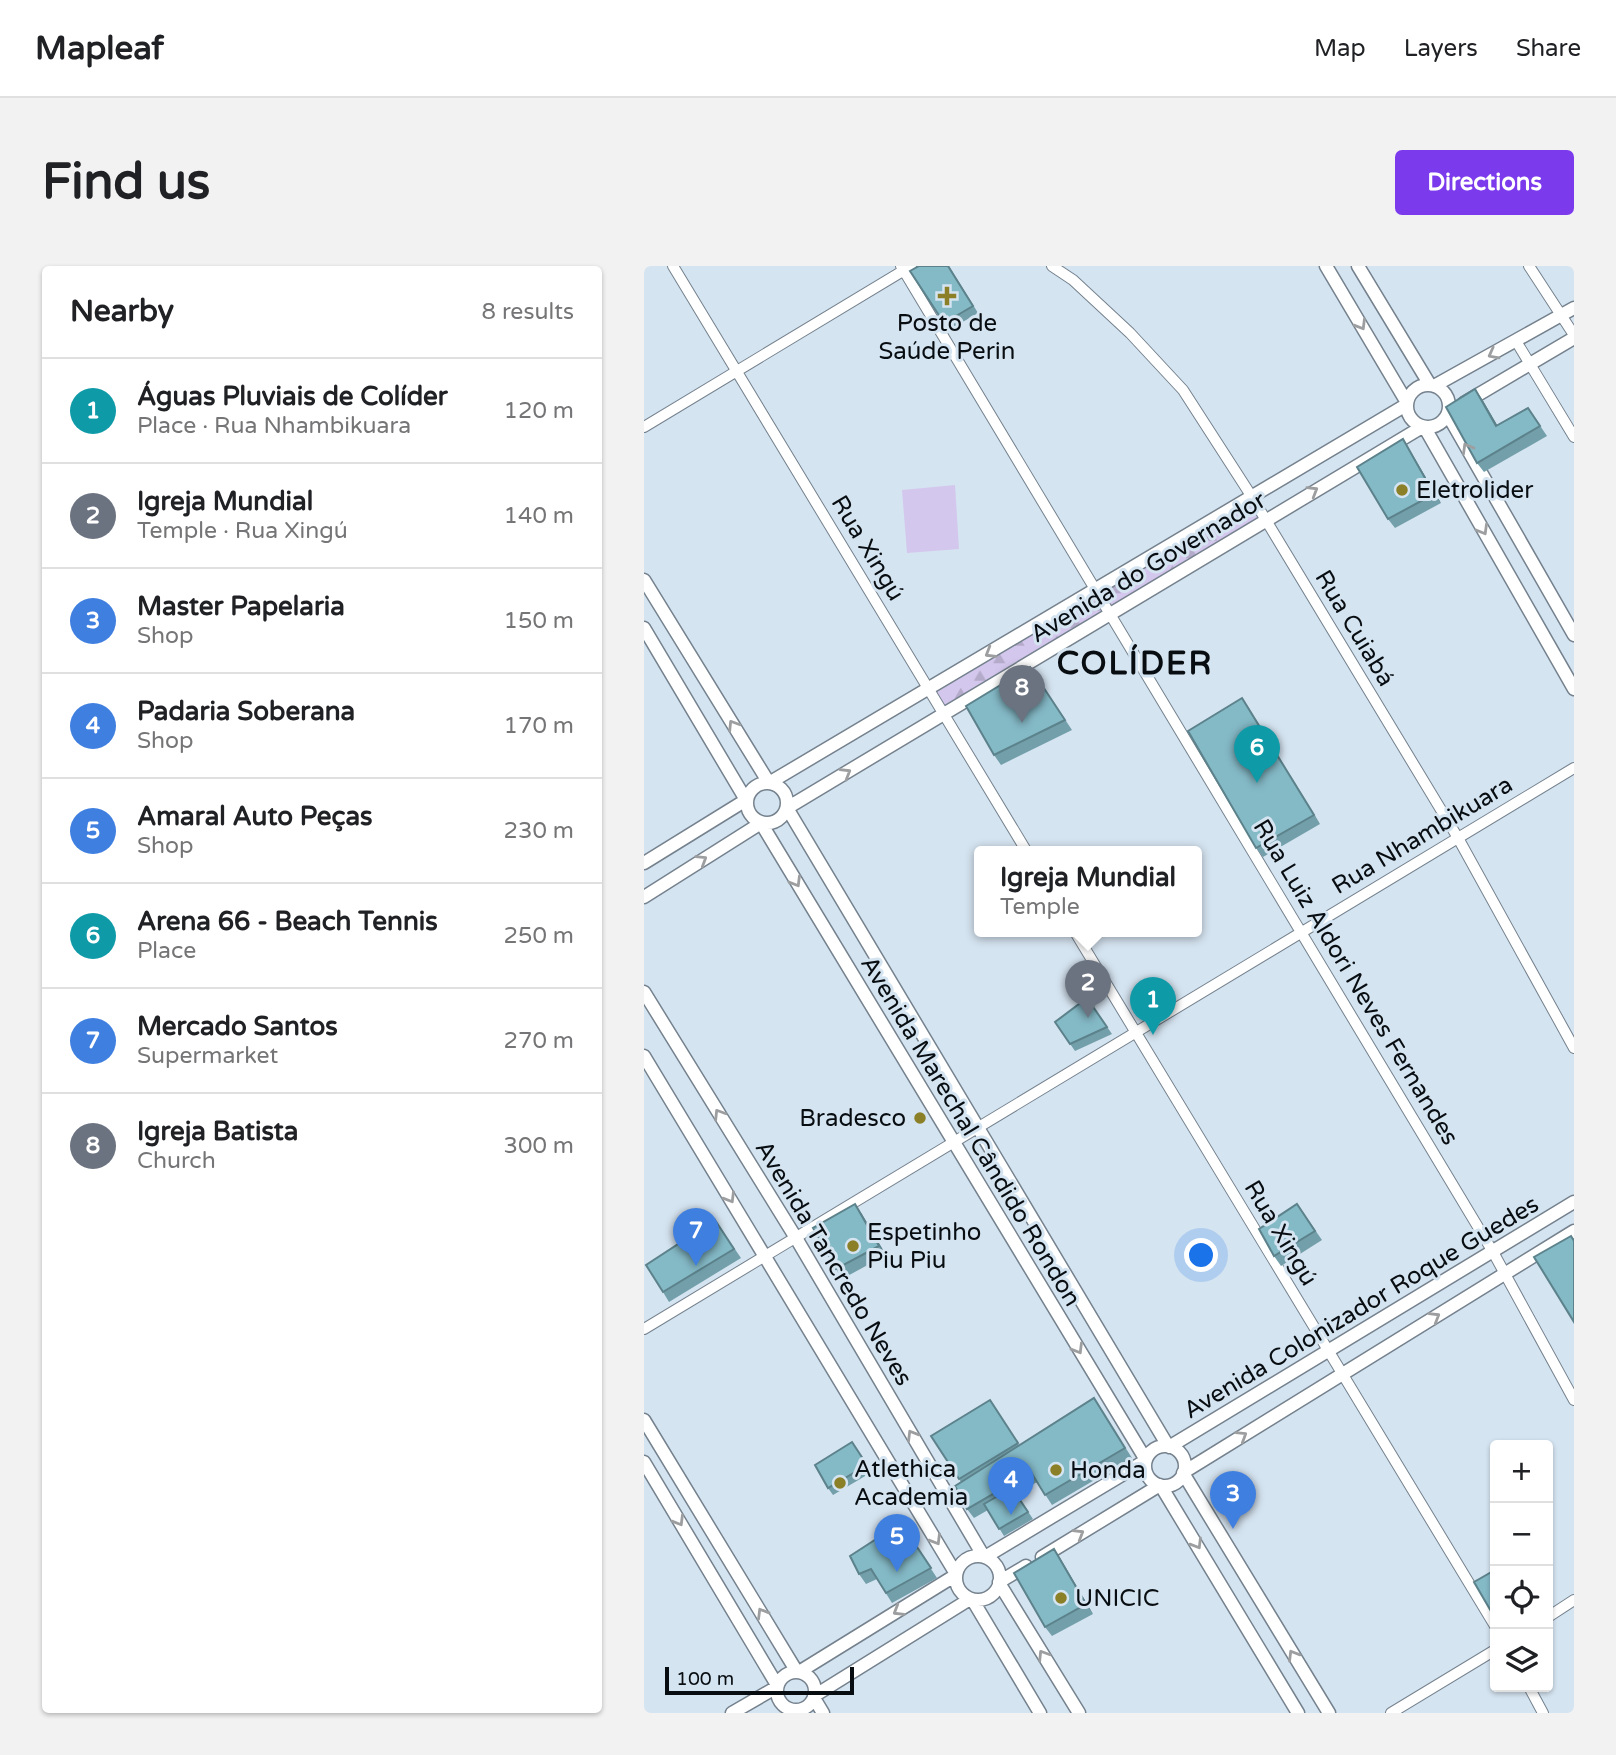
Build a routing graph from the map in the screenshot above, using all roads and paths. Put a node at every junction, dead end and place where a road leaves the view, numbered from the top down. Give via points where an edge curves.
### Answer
1 (673, 266) edge
2 (1052, 266) edge
3 (1326, 266) edge
4 (1358, 266) edge
5 (1529, 266) edge
6 (905, 268) edge
7 (1574, 308) edge
8 (1561, 316) junction
9 (1574, 336) edge
10 (1516, 341) junction
11 (1531, 364) junction
12 (737, 372) junction
13 (1432, 385) junction
14 (1406, 403) junction
15 (1448, 413) junction
16 (644, 427) edge
17 (1423, 427) junction
18 (1574, 437) edge
19 (1252, 497) junction
20 (1265, 520) junction
21 (644, 580) edge
22 (1095, 590) junction
23 (1110, 615) junction
24 (644, 628) edge
25 (1574, 635) edge
26 (929, 689) junction
27 (1574, 690) edge
28 (944, 715) junction
29 (1574, 768) edge
30 (769, 783) junction
31 (746, 800) junction
32 (787, 808) junction
33 (761, 823) junction
34 (1458, 838) junction
35 (1023, 846) edge
36 (644, 863) edge
37 (644, 897) edge
38 (1301, 932) junction
39 (1078, 937) edge
40 (644, 992) edge
41 (1135, 1032) junction
42 (1574, 1048) edge
43 (644, 1056) edge
44 (978, 1128) junction
45 (952, 1143) junction
46 (1574, 1202) edge
47 (1574, 1231) edge
48 (796, 1238) junction
49 (1493, 1252) junction
50 (765, 1256) junction
51 (1506, 1274) junction
52 (644, 1329) edge
53 (1328, 1352) junction
54 (1341, 1374) junction
55 (1574, 1400) edge
56 (644, 1420) edge
57 (1169, 1447) junction
58 (1146, 1461) junction
59 (644, 1462) edge
60 (1183, 1473) junction
61 (1161, 1485) junction
62 (985, 1557) junction
63 (956, 1575) junction
64 (999, 1582) junction
65 (971, 1599) junction
66 (1574, 1600) edge
67 (1553, 1614) edge
68 (1490, 1618) edge
69 (1490, 1653) edge
70 (798, 1672) junction
71 (777, 1686) junction
72 (1532, 1692) edge
73 (814, 1697) junction
74 (792, 1711) edge
75 (732, 1713) edge
76 (823, 1713) edge
77 (1040, 1713) edge
78 (1079, 1713) edge
79 (1298, 1713) edge
80 (1329, 1713) edge
81 (1391, 1713) edge
82 (1543, 1713) edge

1 - 12 street, Rua Xingú
2 - 19 street, Rua Cuiabá via 1130,333 1183,390
3 -> 14 street
4 - 13 street
5 - 8 street
6 - 12 street
6 - 22 street, Rua Luiz Aldori Neves Fernandes
7 - 8 street
8 - 9 street
8 - 10 street
9 - 11 street
10 - 11 street
10 -> 13 street
11 - 15 street
11 - 18 street
12 - 16 street
12 - 26 street, Rua Xingú
13 - 14 street via 1413,390
13 - 15 street via 1448,399
14 - 17 street via 1410,418
14 - 19 street, Avenida do Governador
15 - 17 street via 1436,426
25 -> 15 street
20 -> 17 street, Avenida do Governador
17 -> 27 street
19 - 20 street, Rua Cuiabá
19 - 22 street, Avenida do Governador
20 - 23 street, Avenida do Governador
20 - 34 street, Rua Cuiabá
30 -> 21 street
22 - 23 street, Rua Luiz Aldori Neves Fernandes
22 -> 26 street, Avenida do Governador
23 - 28 street, Avenida do Governador
23 - 38 street, Rua Luiz Aldori Neves Fernandes
24 - 31 street
26 - 28 street, Rua Xingú
26 - 30 street, Avenida do Governador
32 -> 28 street, Avenida do Governador
28 - 35 street, Rua Xingú
29 - 34 street, Rua Nhambikuara
30 - 31 street via 757,785
30 - 32 street via 781,789
31 - 33 street via 751,817
31 - 36 street
32 - 33 street via 780,819
32 - 44 street, Avenida Marechal Cândido Rondon
37 -> 33 street
33 -> 45 street, Avenida Marechal Cândido Rondon
34 - 38 street, Rua Nhambikuara
34 - 42 street, Rua Cuiabá
38 - 41 street, Rua Nhambikuara
38 - 49 street, Rua Luiz Aldori Neves Fernandes
39 - 41 street, Rua Xingú
48 -> 40 street, Avenida Tancredo Neves
41 - 44 street, Rua Nhambikuara
41 - 53 street, Rua Xingú
43 -> 50 street
44 - 45 street, Rua Nhambikuara
44 - 57 street, Avenida Marechal Cândido Rondon
45 - 48 street, Rua Nhambikuara
45 -> 58 street, Avenida Marechal Cândido Rondon
46 - 49 street, Avenida Colonizador Roque Guedes
47 - 51 street, Avenida Colonizador Roque Guedes
48 - 50 street, Rua Nhambikuara
62 -> 48 street, Avenida Tancredo Neves
49 - 51 street, Rua Luiz Aldori Neves Fernandes
49 - 53 street, Avenida Colonizador Roque Guedes
50 - 52 street, Rua Nhambikuara
50 -> 63 street
54 -> 51 street, Avenida Colonizador Roque Guedes
51 - 55 street, Rua Luiz Aldori Neves Fernandes
53 - 54 street, Rua Xingú
53 - 57 street, Avenida Colonizador Roque Guedes
60 -> 54 street, Avenida Colonizador Roque Guedes
54 - 68 street, Rua Xingú
70 -> 56 street
57 - 58 street via 1152,1451
57 - 60 street via 1180,1453
58 - 61 street via 1146,1474
58 - 62 street
59 -> 71 street
60 - 61 street via 1172,1485
80 -> 60 street
64 -> 61 street
61 -> 79 street
62 - 63 street via 966,1559
62 - 64 street via 995,1564
63 - 65 street via 959,1590
63 -> 70 street
64 - 65 street via 992,1595
78 -> 64 street
65 - 73 street
65 - 77 street
66 - 67 street
69 - 81 street
70 - 71 street via 783,1676
70 - 73 street via 812,1680
71 - 74 street via 778,1698
71 - 75 street
72 - 82 street
73 - 74 street via 803,1709
73 - 76 street

